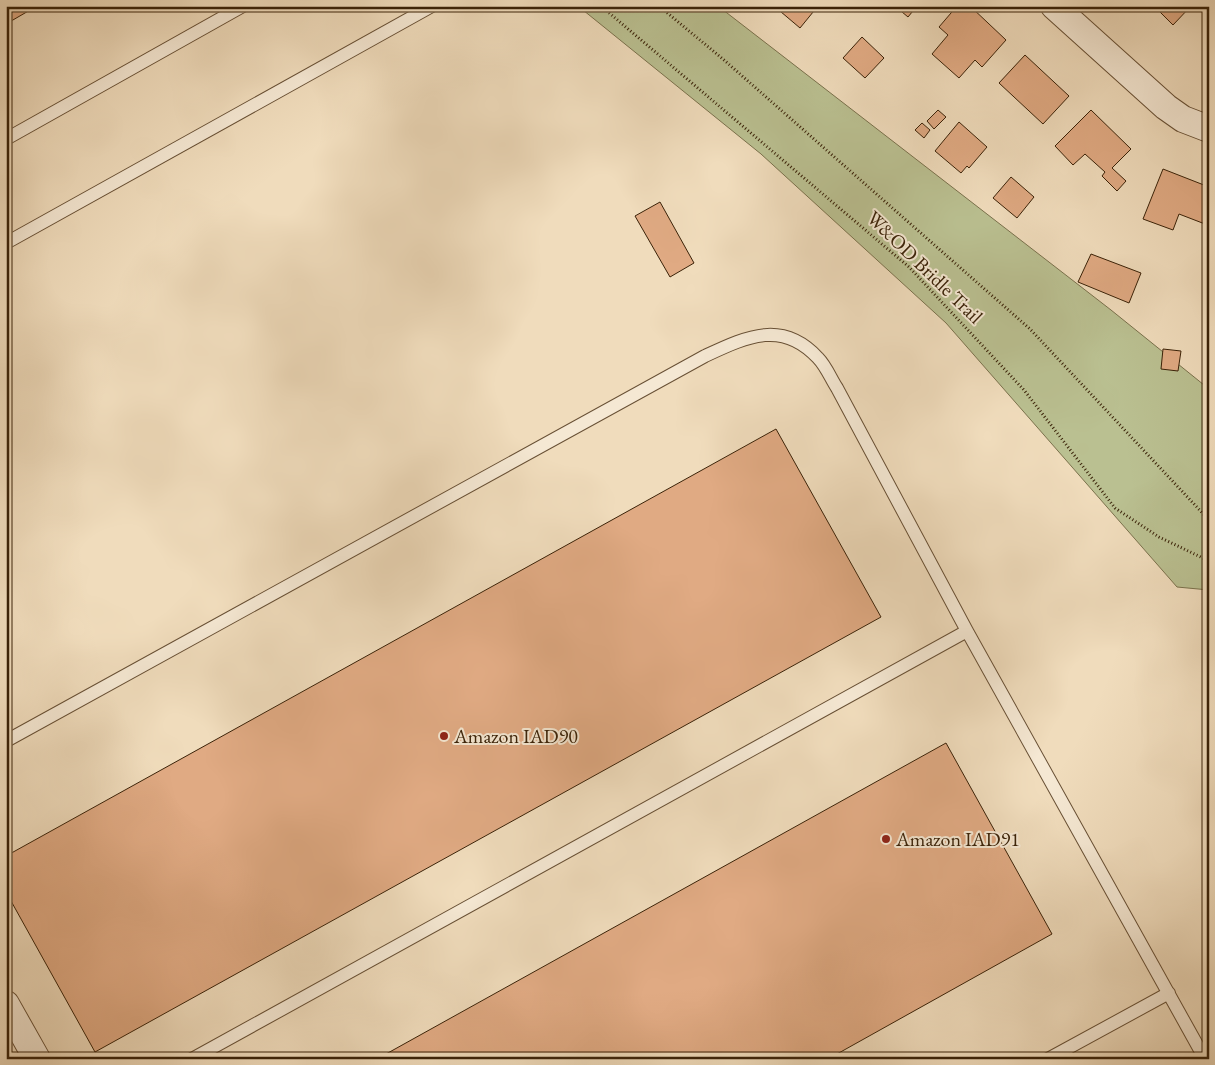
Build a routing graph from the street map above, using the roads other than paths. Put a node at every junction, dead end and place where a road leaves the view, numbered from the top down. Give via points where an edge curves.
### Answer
1 (243, 6) edge
2 (432, 6) edge
3 (1054, 6) edge
4 (1209, 129) edge
5 (6, 139) edge
6 (6, 243) edge
7 (968, 631) junction
8 (6, 741) edge
9 (1169, 992) junction
10 (6, 1004) edge
11 (37, 1059) edge
12 (192, 1059) edge
13 (1048, 1059) edge
14 (1205, 1059) edge

1 - 5 lane
2 - 6 lane
3 - 4 street via 1166,107 1183,119
7 - 8 lane via 819,359 795,338 768,334 741,339 705,356
7 - 9 lane
7 - 12 lane
9 - 13 lane
9 - 14 lane
10 - 11 street

